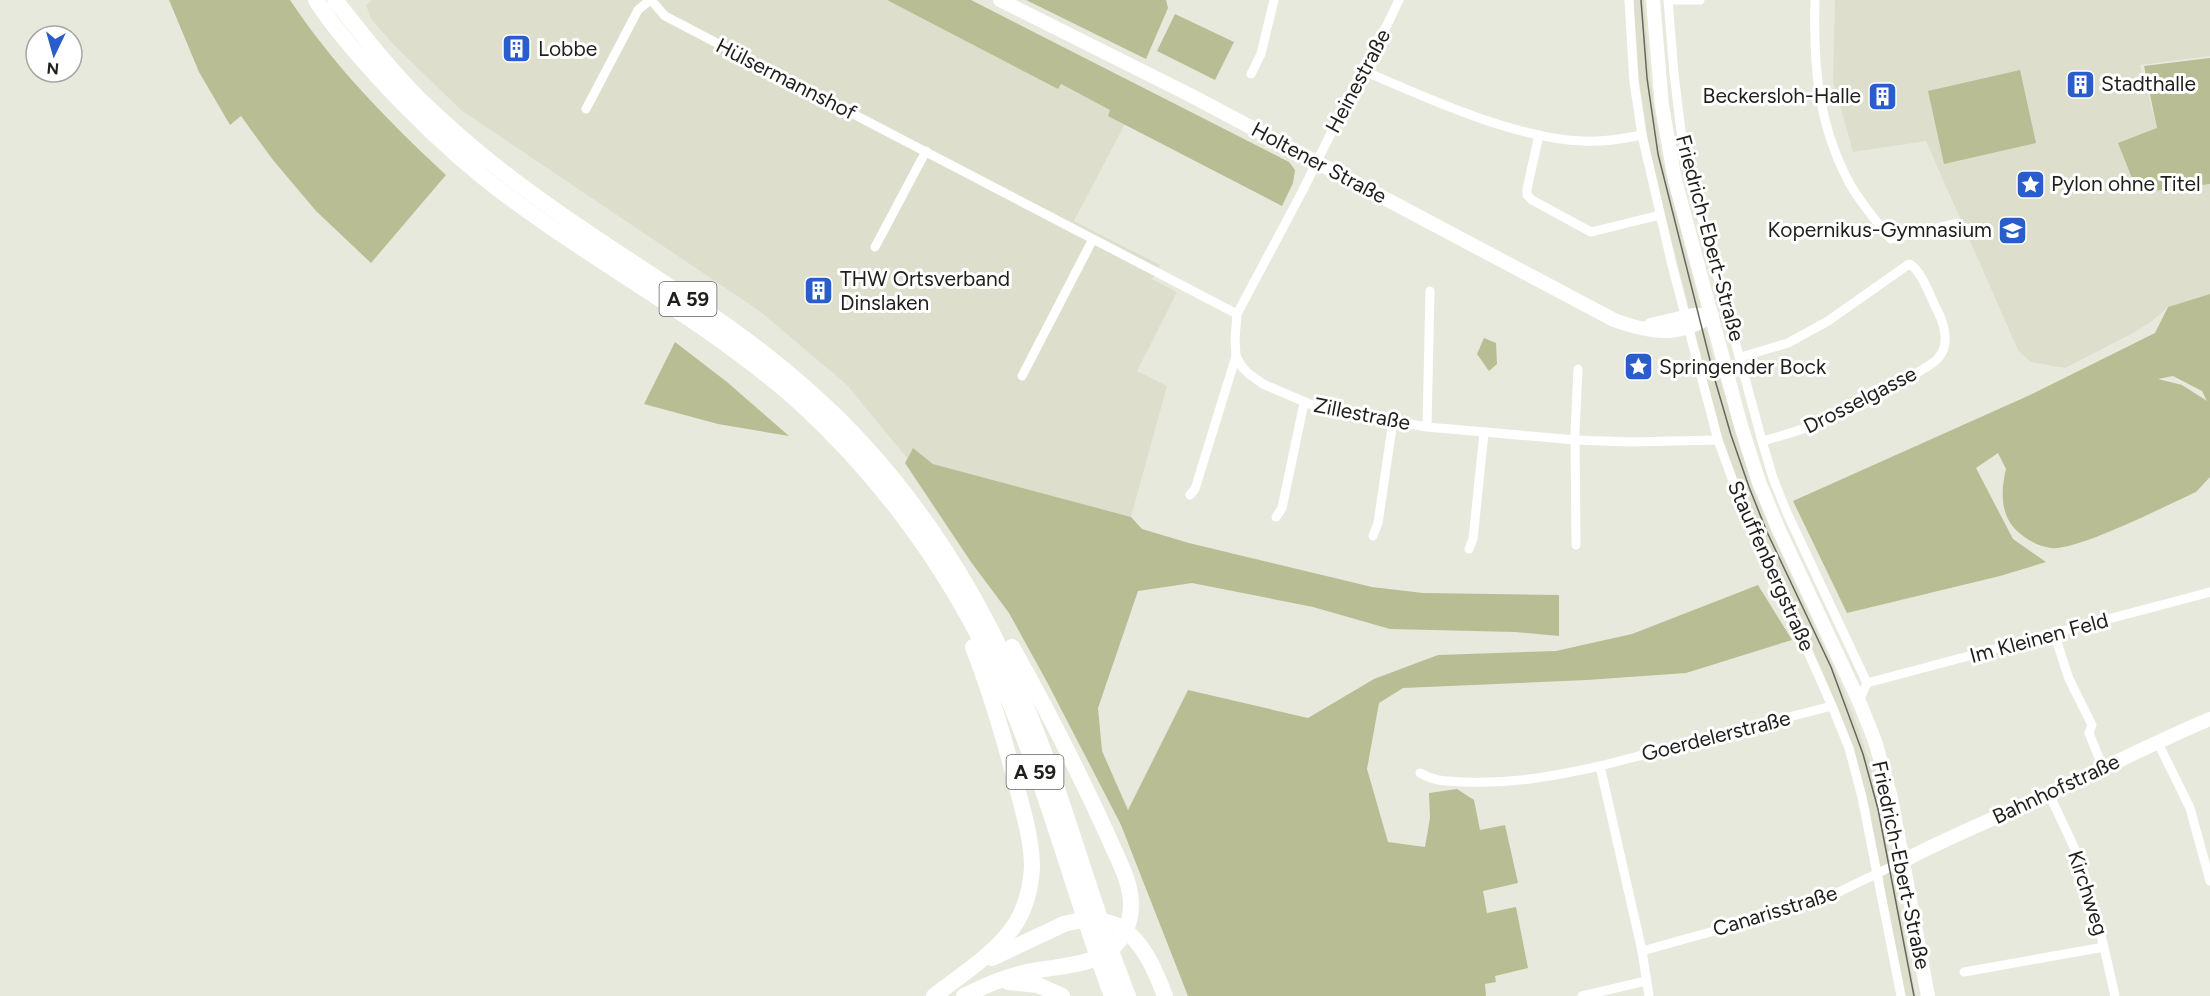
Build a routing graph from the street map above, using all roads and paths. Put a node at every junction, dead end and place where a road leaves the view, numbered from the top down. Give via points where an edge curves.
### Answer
1 (316, 0) edge
2 (335, 0) edge
3 (650, 0) edge
4 (1000, 0) edge
5 (1274, 0) edge
6 (1398, 0) edge
7 (1629, 0) edge
8 (1653, 0) edge
9 (1668, 0) edge
10 (1700, 0) edge
11 (1815, 0) edge
12 (1362, 70) junction
13 (1251, 74) dead end
14 (586, 110) dead end
15 (1539, 135) junction
16 (1642, 135) junction
17 (926, 151) junction
18 (1317, 162) junction
19 (526, 199) junction
20 (1660, 215) junction
21 (556, 220) junction
22 (1957, 223) dead end
23 (1093, 239) junction
24 (874, 247) dead end
25 (1430, 291) dead end
26 (1708, 301) junction
27 (1237, 314) junction
28 (1712, 315) junction
29 (1689, 320) junction
30 (1720, 343) junction
31 (1236, 356) junction
32 (1741, 357) junction
33 (1578, 369) dead end
34 (1022, 376) dead end
35 (1304, 403) junction
36 (1393, 421) junction
37 (1427, 427) junction
38 (1484, 433) junction
39 (1576, 440) junction
40 (1718, 440) junction
41 (1762, 441) junction
42 (1190, 495) dead end
43 (1276, 517) dead end
44 (1373, 536) dead end
45 (1576, 545) dead end
46 (1469, 549) dead end
47 (933, 558) junction
48 (971, 590) junction
49 (2210, 592) edge
50 (2054, 633) junction
51 (1867, 683) junction
52 (1859, 701) junction
53 (1832, 706) junction
54 (2210, 719) edge
55 (2157, 741) junction
56 (1600, 765) junction
57 (2103, 768) junction
58 (1420, 773) dead end
59 (2049, 794) junction
60 (1903, 861) junction
61 (1877, 874) junction
62 (2210, 881) edge
63 (1120, 932) junction
64 (2104, 947) junction
65 (1642, 951) junction
66 (969, 970) junction
67 (1964, 972) dead end
68 (1646, 981) junction
69 (990, 985) junction
70 (934, 996) edge
71 (964, 996) edge
72 (1062, 996) edge
73 (1112, 996) edge
74 (1128, 996) edge
75 (1165, 996) edge
76 (1582, 996) edge
77 (1649, 996) edge
78 (1900, 996) edge
79 (1928, 996) edge
80 (2115, 996) edge

1 - 19 highway, A 59 via 407,109 484,178
2 - 19 highway, A 59 via 418,98
3 - 14 street, Hülsermannshof via 638,10
3 - 17 street, Hülsermannshof via 665,16
4 - 18 street, Holtener Straße
5 - 13 street via 1261,54
6 - 12 street, Heinestraße
7 - 16 street, Stauffenbergstraße
8 - 26 street, Friedrich-Ebert-Straße via 1662,106 1675,180
9 - 10 street
9 - 32 street, Friedrich-Ebert-Straße via 1681,131
11 - 22 street via 1815,68 1821,108 1850,184 1892,238
12 - 15 street via 1465,112
12 - 18 street, Heinestraße
15 - 16 street via 1582,141
15 - 20 street via 1527,189 1532,200 1591,232
16 - 20 street, Stauffenbergstraße
17 - 23 street, Hülsermannshof
17 - 24 street
18 - 27 street
18 - 29 street, Holtener Straße via 1614,320 1661,331
19 - 21 highway, A 59
20 - 29 street, Stauffenbergstraße
21 - 47 highway, A 59 via 751,362 799,402 880,486
21 - 48 highway, A 59 via 715,317 810,392 891,476
23 - 27 street, Hülsermannshof
23 - 34 street
25 - 37 street
26 - 28 street, Friedrich-Ebert-Straße
26 - 29 street
27 - 31 street
28 - 29 street, Holtener Straße
28 - 30 street, Friedrich-Ebert-Straße
29 - 30 street
29 - 40 street, Stauffenbergstraße
30 - 52 street, Friedrich-Ebert-Straße via 1759,482
31 - 35 street, Zillestraße via 1249,374 1263,384
31 - 42 street via 1196,489
32 - 41 street, Friedrich-Ebert-Straße
32 - 41 street, Drosselgasse via 1788,343 1818,327 1904,266 1913,266 1925,284 1946,342 1939,357 1908,379 1821,422
33 - 39 street
35 - 36 street, Zillestraße via 1343,414
35 - 43 street via 1282,508
36 - 37 street, Zillestraße
36 - 44 street
37 - 38 street, Zillestraße
38 - 39 street, Zillestraße
38 - 46 street
39 - 40 street, Zillestraße
39 - 45 street
40 - 53 street, Stauffenbergstraße via 1737,492
41 - 51 street, Friedrich-Ebert-Straße via 1784,504
47 - 66 highway via 983,671 1031,846 1031,880 1023,910 1005,937
47 - 73 highway, A 59 via 958,596 1006,693
48 - 63 highway via 1005,636 1095,808 1130,891 1131,906
48 - 74 highway, A 59 via 1039,738
49 - 50 street, Im Kleinen Feld
50 - 51 street, Im Kleinen Feld
50 - 57 street via 2069,679 2092,725 2089,733
51 - 52 street
52 - 60 street, Friedrich-Ebert-Straße via 1891,798
53 - 56 street, Goerdelerstraße
53 - 61 street, Stauffenbergstraße via 1862,797
54 - 55 street, Bahnhofstraße
55 - 57 street, Bahnhofstraße
55 - 62 street via 2190,808
56 - 58 street, Goerdelerstraße via 1538,779 1489,783 1433,780
56 - 65 street
57 - 59 street, Bahnhofstraße
59 - 60 street, Bahnhofstraße
59 - 64 street, Kirchweg via 2081,862
60 - 61 street, Canarisstraße
60 - 79 street, Friedrich-Ebert-Straße
61 - 65 street, Canarisstraße via 1818,902
61 - 78 street, Stauffenbergstraße
63 - 66 highway via 1088,920 1064,924
63 - 69 highway via 1099,956 1023,973
63 - 75 highway via 1137,941 1147,953
64 - 67 street
64 - 80 street, Kirchweg
65 - 68 street
66 - 70 highway
68 - 76 street
68 - 77 street
69 - 71 highway
69 - 72 highway via 1023,982

